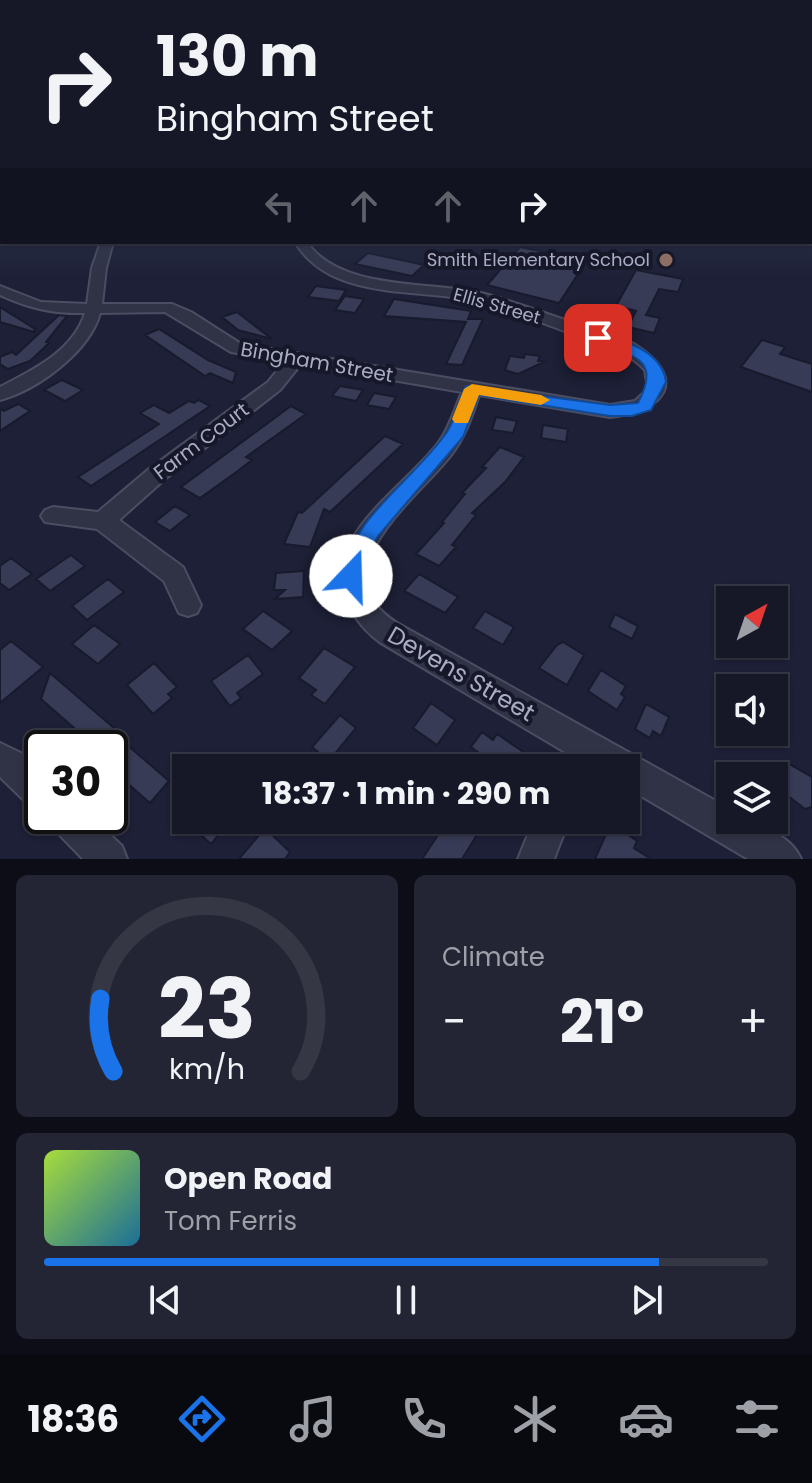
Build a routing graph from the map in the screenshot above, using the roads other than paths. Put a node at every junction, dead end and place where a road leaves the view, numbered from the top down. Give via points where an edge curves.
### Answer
1 (106, 244) edge
2 (302, 244) edge
3 (0, 290) edge
4 (94, 308) junction
5 (296, 359) junction
6 (472, 389) junction
7 (0, 394) edge
8 (645, 406) joint
9 (53, 516) dead end
10 (103, 521) junction
11 (188, 605) dead end
12 (574, 754) edge
13 (0, 759) edge
14 (24, 776) edge
15 (640, 778) edge
16 (83, 834) edge
17 (546, 834) edge
18 (109, 859) edge
19 (536, 859) edge
20 (783, 859) edge

1 - 4 street via 96,267
2 - 8 street, Ellis Street via 312,258 351,277 482,298 628,348 656,368 658,382
3 - 4 street, Bingham Street via 38,306
4 - 5 street, Bingham Street via 179,310 222,343
4 - 7 street via 80,338 60,358
5 - 6 street, Bingham Street
5 - 10 street, Farm Court via 274,386
6 - 8 street, Bingham Street via 610,411
6 - 12 street, Devens Street via 457,433 356,554 351,576 356,598 374,622
9 - 10 street
10 - 11 street via 174,574
13 - 14 street
15 - 20 street, Devens Street
16 - 18 street
17 - 19 street

